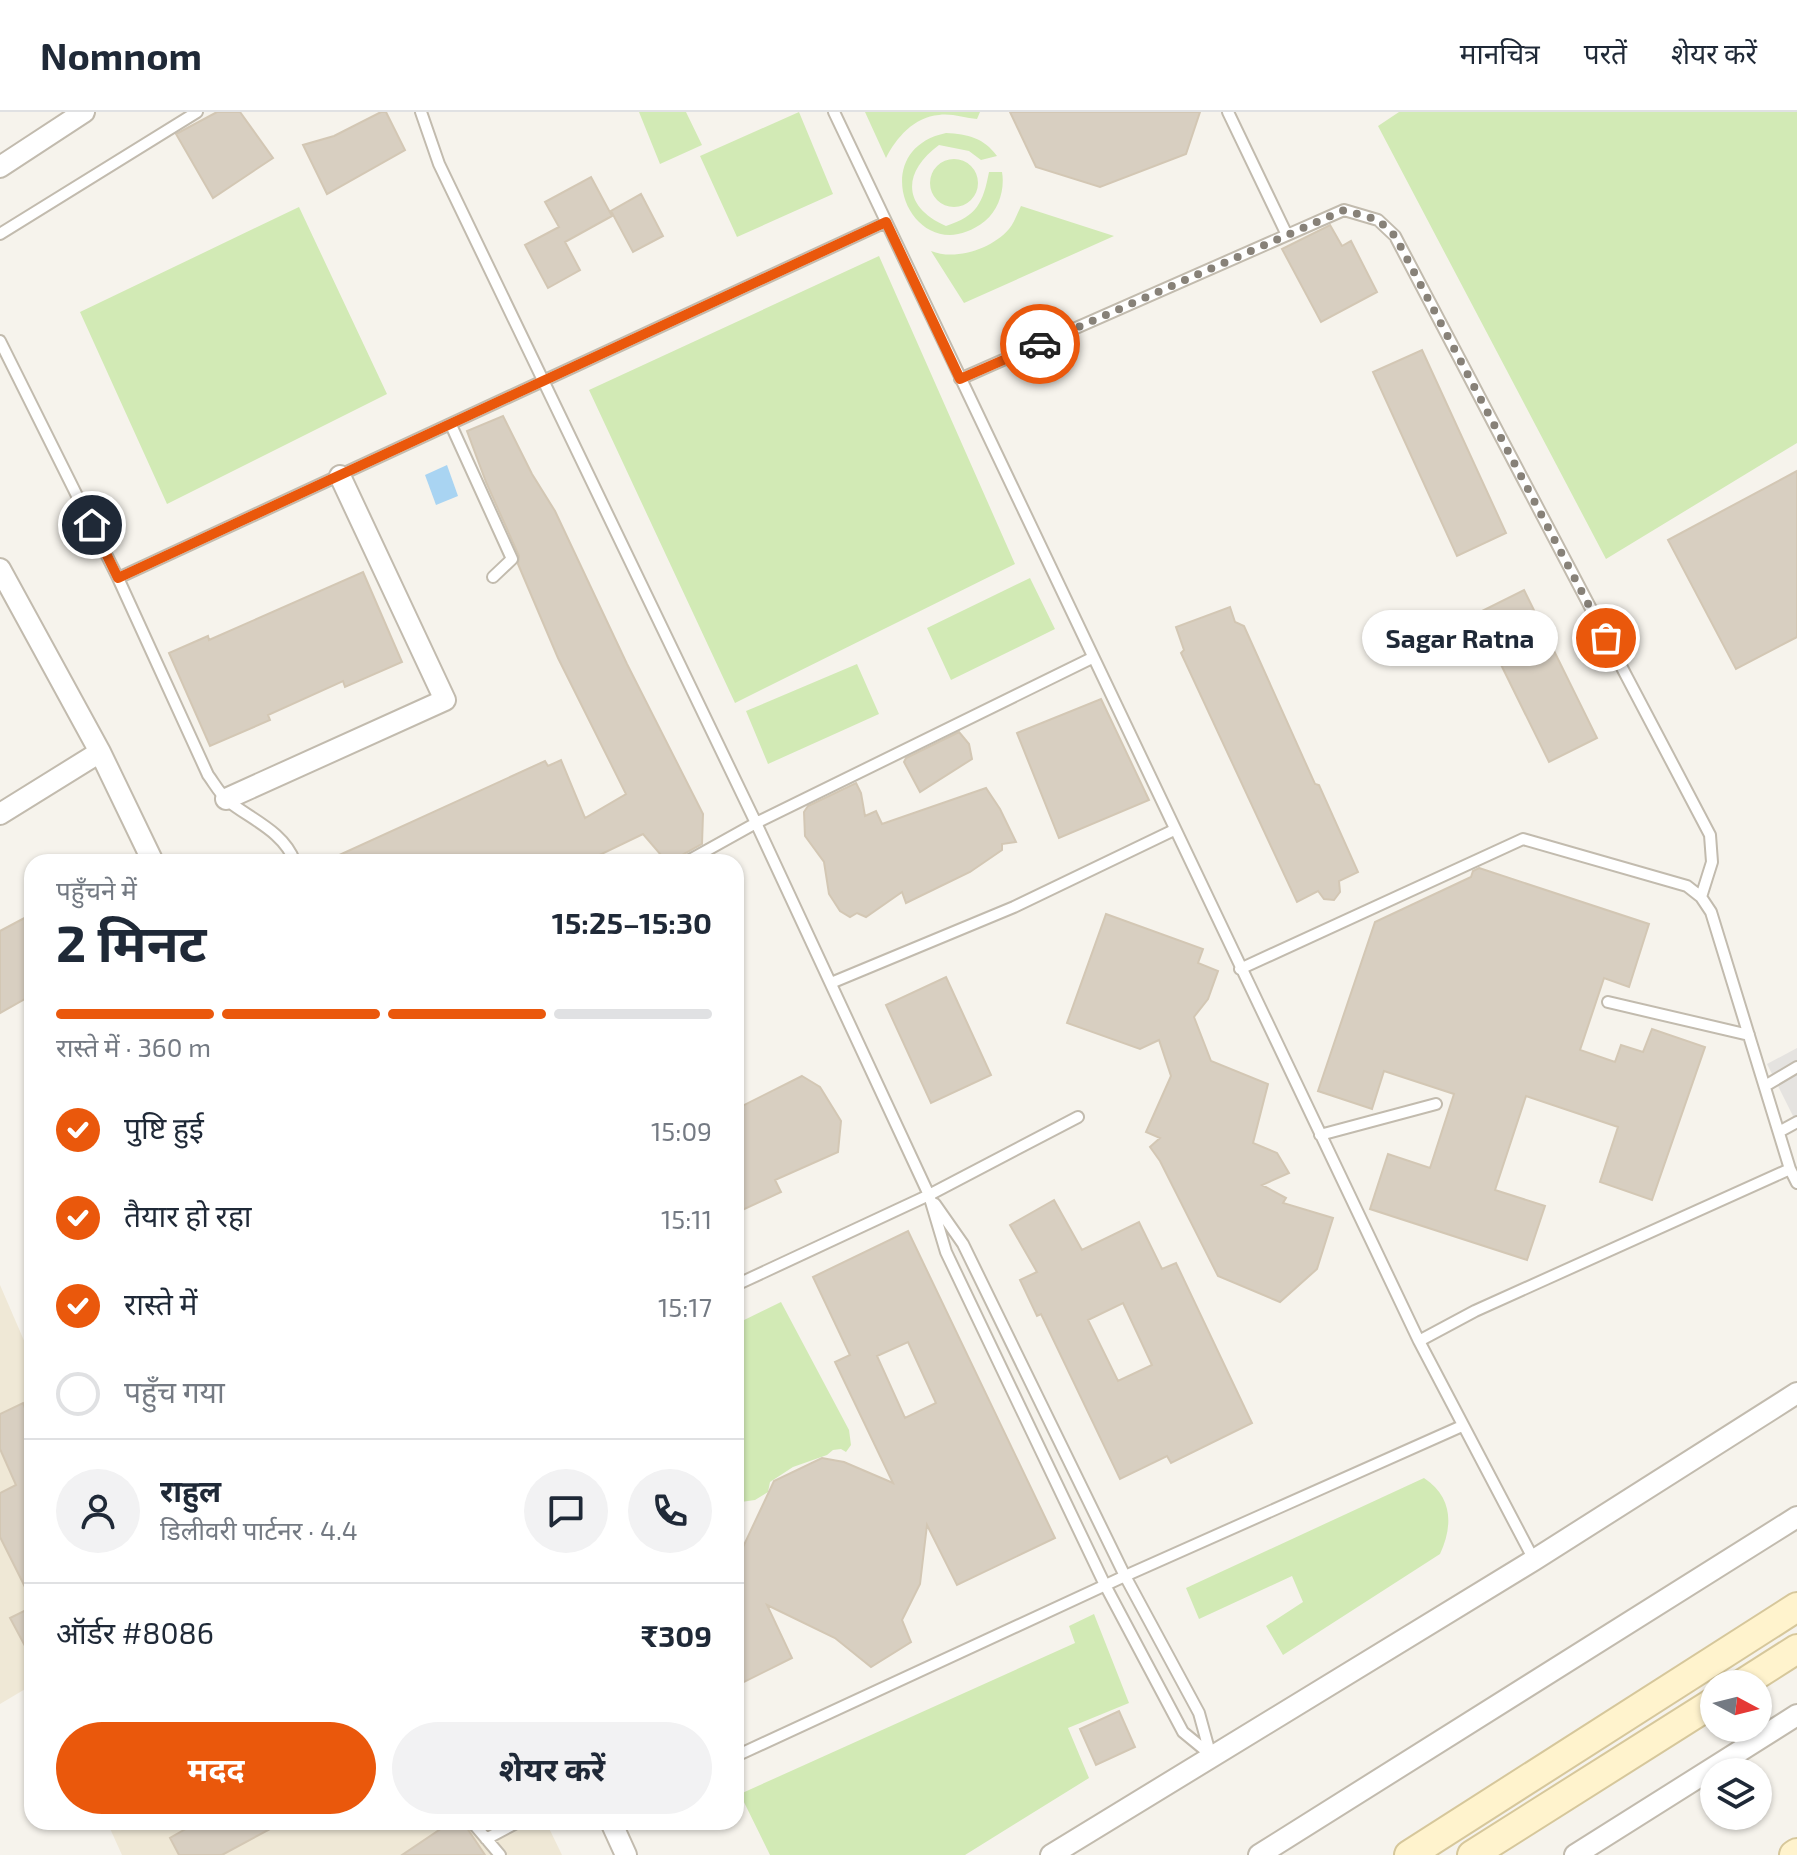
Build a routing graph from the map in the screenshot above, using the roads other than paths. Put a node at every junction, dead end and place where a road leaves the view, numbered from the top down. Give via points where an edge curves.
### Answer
1 (84, 112) edge
2 (197, 112) edge
3 (421, 112) edge
4 (834, 112) edge
5 (1228, 112) edge
6 (0, 167) edge
7 (886, 222) junction
8 (0, 234) edge
9 (1287, 235) junction
10 (0, 341) edge
11 (960, 379) junction
12 (544, 382) junction
13 (451, 425) junction
14 (340, 476) junction
15 (0, 569) edge
16 (493, 577) dead end
17 (118, 578) junction
18 (1092, 658) junction
19 (100, 752) junction
20 (226, 799) junction
21 (0, 814) edge
22 (756, 823) junction
23 (1174, 830) junction
24 (149, 854) edge
25 (291, 854) edge
26 (700, 854) edge
27 (1701, 897) junction
28 (1240, 969) junction
29 (831, 983) junction
30 (1608, 1002) dead end
31 (1749, 1035) junction
32 (1797, 1067) edge
33 (1765, 1086) junction
34 (1436, 1104) dead end
35 (1078, 1117) dead end
36 (1797, 1122) edge
37 (1779, 1132) junction
38 (1320, 1135) junction
39 (1790, 1169) junction
40 (1797, 1183) edge
41 (929, 1195) junction
42 (744, 1281) edge
43 (1419, 1341) junction
44 (1797, 1393) edge
45 (1462, 1426) junction
46 (1797, 1517) edge
47 (1534, 1560) junction
48 (1125, 1576) junction
49 (1105, 1585) junction
50 (1797, 1607) edge
51 (1797, 1649) edge
52 (1764, 1670) edge
53 (1700, 1711) edge
54 (1797, 1715) edge
55 (744, 1752) edge
56 (1211, 1755) junction
57 (479, 1830) edge
58 (503, 1830) edge
59 (615, 1830) edge
60 (486, 1839) junction
61 (500, 1855) edge
62 (626, 1855) edge
63 (1051, 1855) edge
64 (1259, 1855) edge
65 (1409, 1855) edge
66 (1472, 1855) edge
67 (1575, 1855) edge

1 - 6 street
2 - 8 lane
3 - 12 lane via 439,164
4 - 7 lane
5 - 9 lane
7 - 11 lane
7 - 12 lane
9 - 11 lane
9 - 27 lane via 1344,210 1378,220 1395,236 1710,835 1712,862
10 - 17 lane
11 - 18 lane
12 - 13 lane
12 - 22 lane
13 - 14 lane
13 - 16 lane via 512,559
14 - 17 lane
14 - 20 street via 445,700
15 - 19 street
17 - 20 lane via 208,775
18 - 22 lane
18 - 23 lane
19 - 21 street
19 - 24 street
20 - 25 lane via 269,828
22 - 26 lane
22 - 29 lane
23 - 28 lane
23 - 29 lane via 1014,907
27 - 28 lane via 1687,886 1523,839
27 - 31 lane via 1711,912
28 - 38 lane
29 - 41 lane
30 - 31 lane
31 - 33 lane
32 - 33 lane
33 - 37 lane
34 - 38 lane
35 - 41 lane
36 - 37 lane
37 - 39 lane
38 - 43 lane
39 - 40 lane
39 - 43 lane
41 - 42 lane
41 - 48 lane via 963,1244
41 - 49 lane via 946,1252
43 - 45 lane
44 - 47 street
45 - 47 lane
45 - 48 lane
46 - 64 street
47 - 56 street
48 - 49 lane
48 - 56 lane via 1199,1713
49 - 55 lane
49 - 56 lane via 1183,1732
50 - 65 street
51 - 52 street
53 - 66 street
54 - 67 street
56 - 63 street
57 - 60 lane
58 - 60 lane
59 - 62 street
60 - 61 lane

